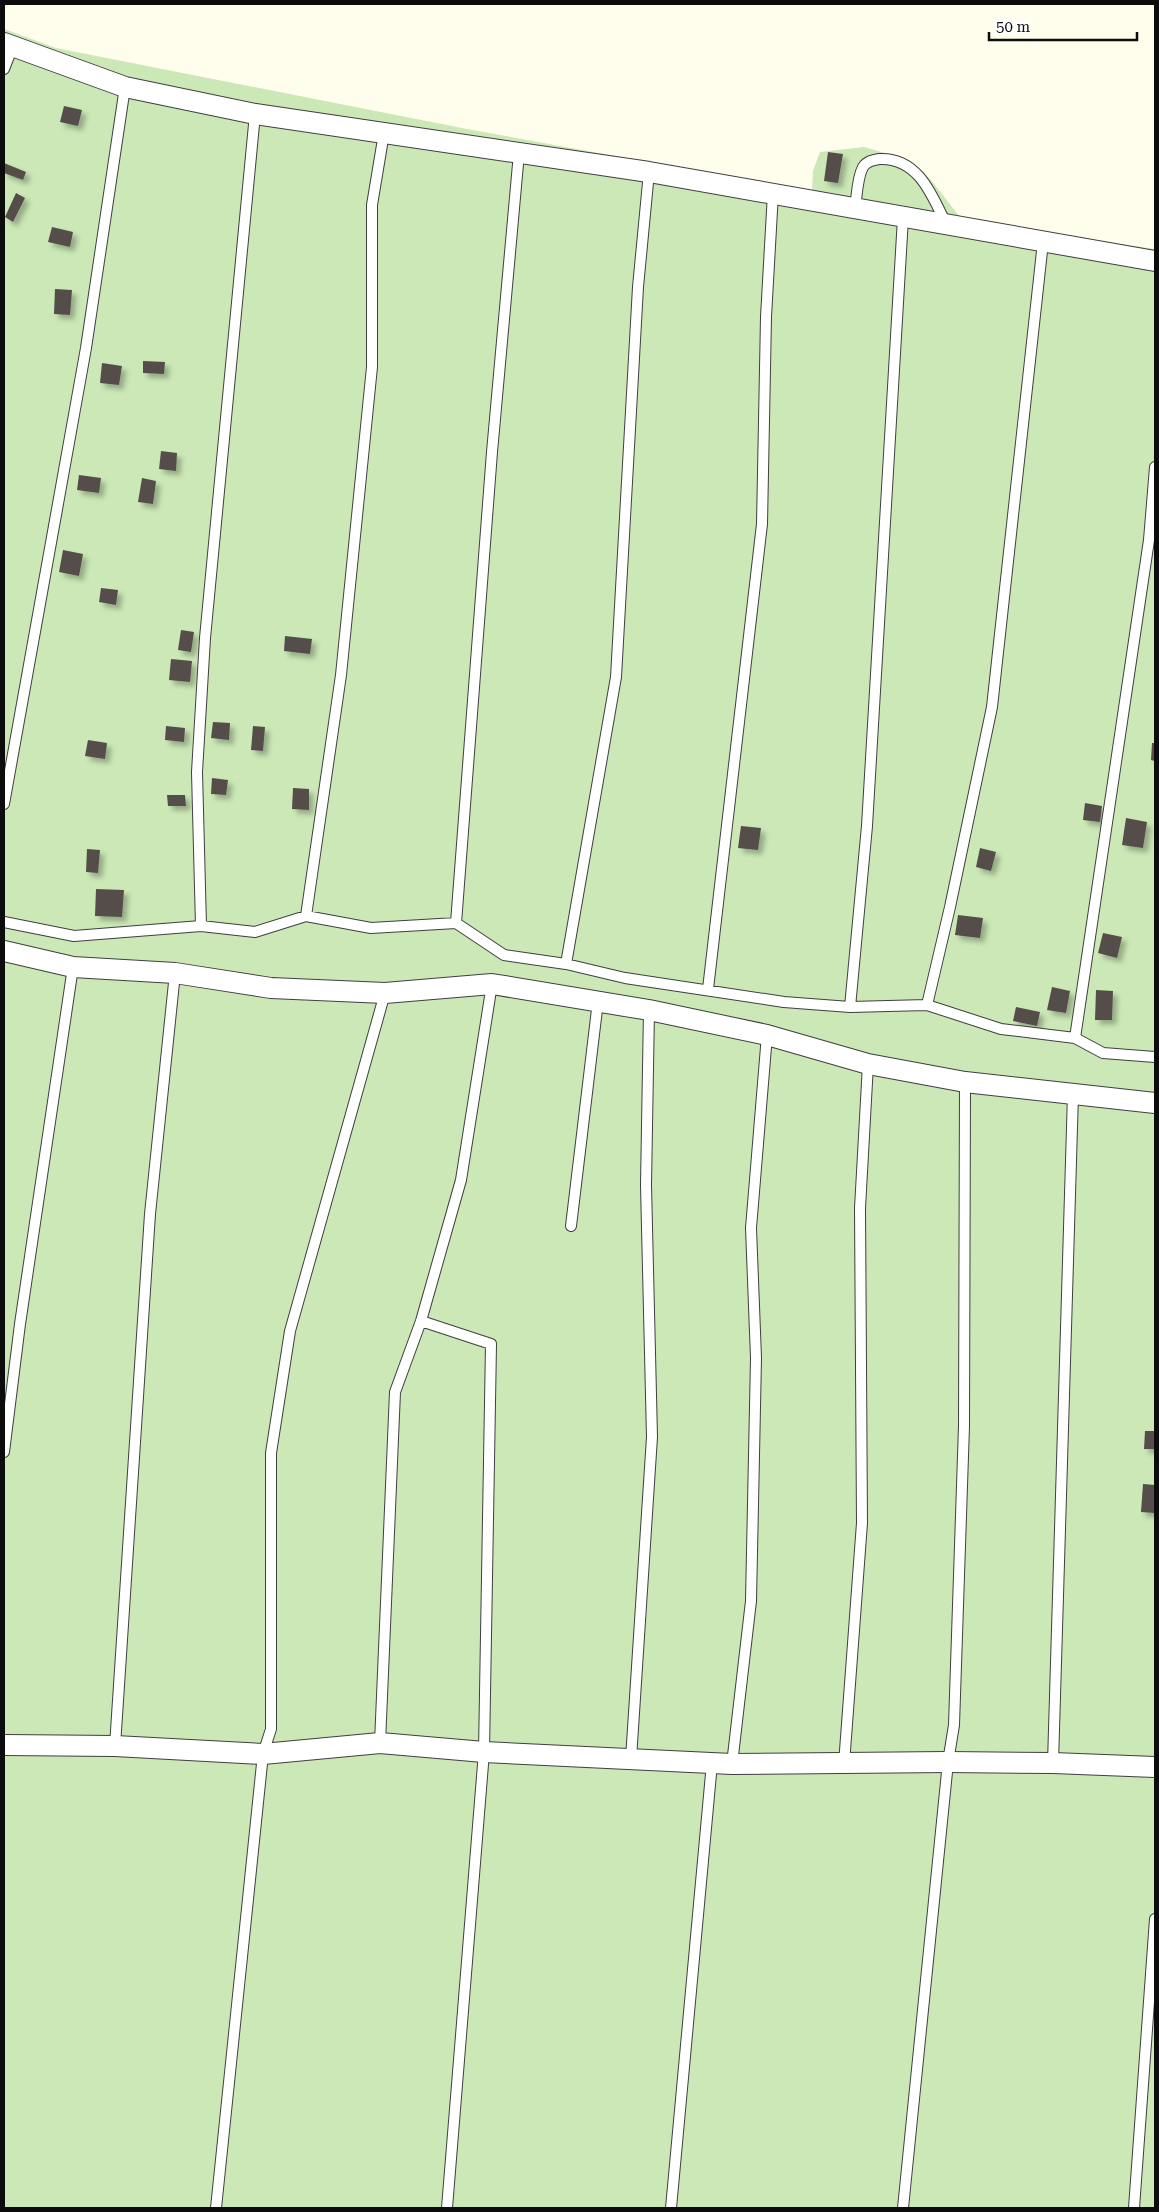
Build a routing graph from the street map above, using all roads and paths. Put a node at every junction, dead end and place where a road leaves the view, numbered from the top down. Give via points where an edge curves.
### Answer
1 (8, 45) edge
2 (4, 69) edge
3 (125, 87) junction
4 (255, 114) junction
5 (384, 132) junction
6 (519, 153) junction
7 (649, 172) junction
8 (773, 193) junction
9 (855, 208) junction
10 (903, 218) junction
11 (947, 225) junction
12 (1043, 242) junction
13 (1155, 261) edge
14 (1155, 467) edge
15 (4, 804) edge
16 (306, 916) junction
17 (4, 922) edge
18 (456, 923) junction
19 (202, 926) junction
20 (4, 951) edge
21 (566, 964) junction
22 (73, 967) junction
23 (175, 973) junction
24 (492, 984) junction
25 (708, 989) junction
26 (385, 993) junction
27 (598, 1001) junction
28 (927, 1005) junction
29 (850, 1007) junction
30 (649, 1010) junction
31 (767, 1035) junction
32 (1075, 1038) junction
33 (1155, 1057) edge
34 (868, 1064) junction
35 (965, 1082) junction
36 (1073, 1094) junction
37 (1155, 1103) edge
38 (571, 1226) dead end
39 (421, 1321) junction
40 (4, 1452) edge
41 (380, 1743) junction
42 (4, 1745) edge
43 (116, 1746) junction
44 (484, 1752) junction
45 (263, 1754) junction
46 (630, 1759) junction
47 (948, 1762) junction
48 (712, 1763) junction
49 (1053, 1763) junction
50 (732, 1764) junction
51 (844, 1764) junction
52 (1155, 1767) edge
53 (1155, 1920) edge
54 (216, 2208) edge
55 (447, 2208) edge
56 (671, 2208) edge
57 (903, 2208) edge
58 (1134, 2208) edge

1 - 2 lane
1 - 3 street
3 - 4 street
3 - 15 lane via 86,348
4 - 5 street
4 - 19 lane via 205,638 197,772
5 - 6 street
5 - 16 lane via 372,205 372,367 344,645
6 - 7 street
6 - 18 lane
7 - 8 street
7 - 21 lane via 638,287 616,677
8 - 9 street
8 - 25 lane via 766,317 762,524
9 - 10 street
9 - 11 lane via 865,163 887,159 906,166 927,184
10 - 11 street
10 - 29 lane via 867,826
11 - 12 street
12 - 13 street
12 - 28 lane via 992,707
14 - 32 lane via 1149,540
16 - 18 lane via 371,928
16 - 19 lane via 254,932
17 - 19 lane via 74,936
18 - 21 lane via 504,955
20 - 22 street
21 - 25 lane via 625,978
22 - 23 street
22 - 40 lane
23 - 26 street via 271,988
23 - 43 lane via 150,1214
24 - 26 street
24 - 27 street
24 - 39 lane via 461,1180
25 - 29 lane via 784,1002
26 - 45 lane via 290,1331 270,1453 272,1729
27 - 30 street
27 - 38 lane
28 - 29 lane
28 - 32 lane via 1001,1029
30 - 31 street
30 - 46 lane via 646,1185 652,1437
31 - 34 street
31 - 50 lane via 751,1228 756,1358 751,1601
32 - 33 lane via 1103,1053
34 - 35 street
34 - 51 lane via 860,1208 862,1523
35 - 36 street
35 - 47 lane via 964,1436 954,1725
36 - 37 street
36 - 49 lane
39 - 41 lane via 395,1392
39 - 44 lane via 491,1344
41 - 44 street
41 - 45 street
42 - 43 street
43 - 45 street
44 - 46 street
44 - 55 lane
45 - 54 lane
46 - 48 street
47 - 49 street
47 - 51 street
47 - 57 lane
48 - 50 street
48 - 56 lane
49 - 52 street
50 - 51 street
53 - 58 lane

